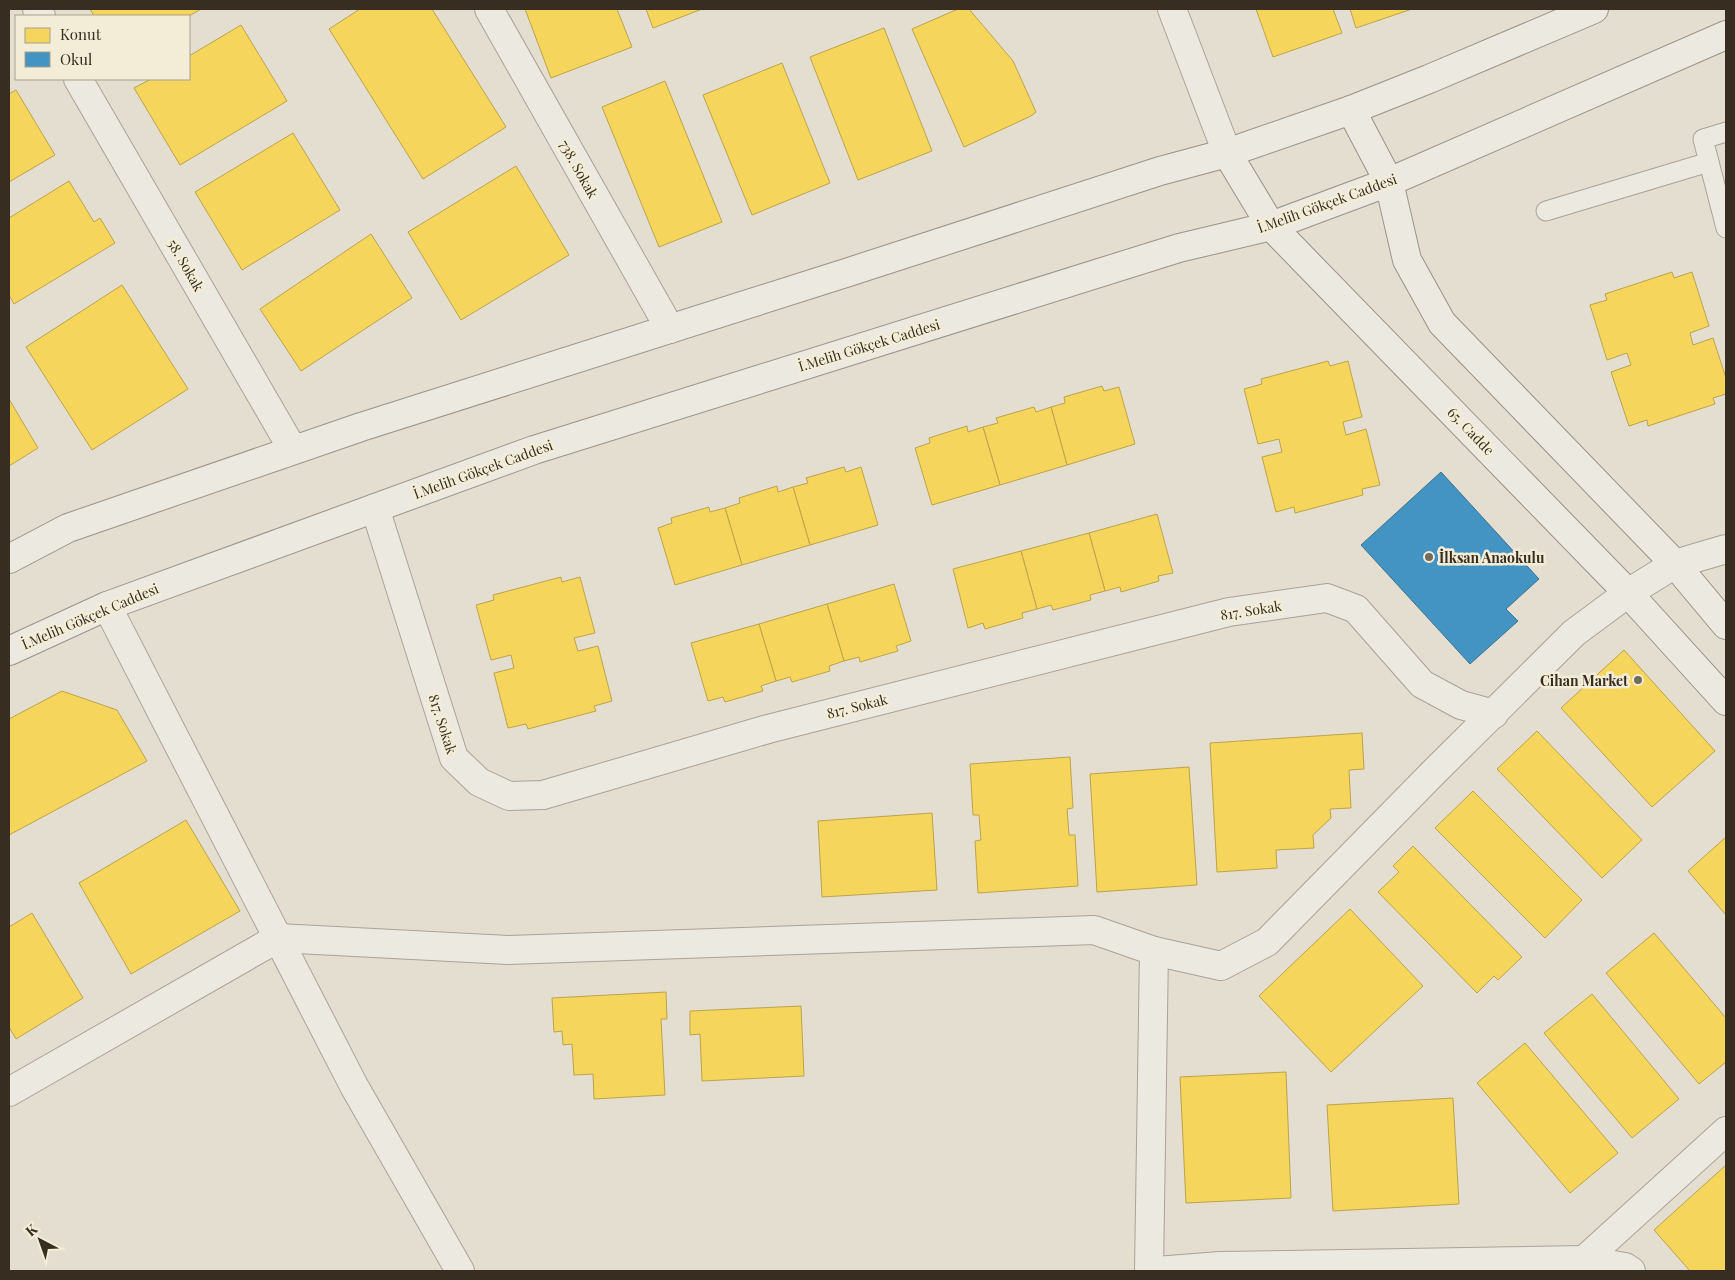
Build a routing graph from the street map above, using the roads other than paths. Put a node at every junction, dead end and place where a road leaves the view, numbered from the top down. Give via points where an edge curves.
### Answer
1 (489, 9) edge
2 (1172, 9) edge
3 (1594, 9) edge
4 (1726, 35) edge
5 (79, 80) edge
6 (1351, 110) junction
7 (1726, 132) edge
8 (1227, 154) junction
9 (1709, 162) junction
10 (1389, 182) junction
11 (1546, 211) dead end
12 (1271, 226) junction
13 (1726, 228) edge
14 (670, 329) junction
15 (293, 450) junction
16 (375, 508) junction
17 (1726, 549) edge
18 (9, 559) edge
19 (1675, 564) junction
20 (1628, 592) junction
21 (107, 606) junction
22 (1726, 625) edge
23 (9, 651) edge
24 (1726, 701) edge
25 (1494, 714) junction
26 (278, 938) junction
27 (1154, 951) junction
28 (9, 1092) edge
29 (1726, 1131) edge
30 (1584, 1260) junction
31 (460, 1271) edge
32 (1149, 1271) edge
33 (1156, 1271) edge
34 (1631, 1271) edge

1 - 14 street, 738. Sokak
2 - 8 street, 65. Cadde
3 - 6 street
4 - 10 street, İ.Melih Gökçek Caddesi
5 - 15 street, 58. Sokak
6 - 8 street
6 - 10 street
7 - 9 lane via 1703,139
8 - 12 street, 65. Cadde
8 - 14 street via 1160,171
9 - 11 lane
9 - 13 lane
10 - 12 street, İ.Melih Gökçek Caddesi
10 - 19 street via 1407,260 1442,323
12 - 16 street, İ.Melih Gökçek Caddesi via 1179,248 572,438
12 - 20 street, 65. Cadde
14 - 15 street
15 - 18 street via 68,528
16 - 21 street, İ.Melih Gökçek Caddesi
16 - 25 street, 817. Sokak via 454,758 479,782 509,796 542,795 768,729 1229,612 1327,598 1356,609 1422,684 1461,705
17 - 19 street
19 - 20 street
19 - 22 street
20 - 24 street, 65. Cadde
20 - 25 street via 1574,633
21 - 23 street, İ.Melih Gökçek Caddesi
21 - 26 street
25 - 27 street via 1267,942 1221,966
26 - 27 street via 508,950 1094,930
26 - 28 street
26 - 31 street via 354,1086
27 - 32 street
29 - 30 street
30 - 33 street via 1220,1266
30 - 34 street via 1625,1267

